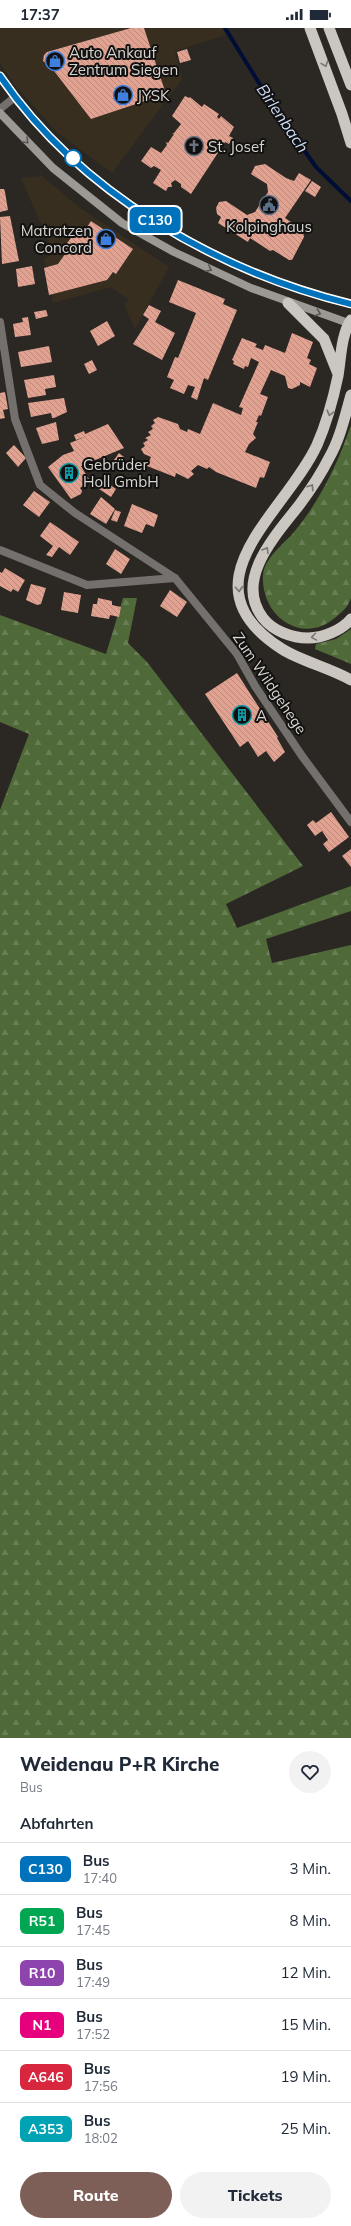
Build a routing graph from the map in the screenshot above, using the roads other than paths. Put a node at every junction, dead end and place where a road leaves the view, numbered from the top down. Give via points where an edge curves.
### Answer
1 (310, 28) edge
2 (329, 28) edge
3 (0, 76) edge
4 (351, 85) edge
5 (15, 97) junction
6 (0, 109) edge
7 (0, 112) edge
8 (351, 143) edge
9 (288, 303) junction
10 (351, 304) edge
11 (0, 322) edge
12 (350, 322) edge
13 (338, 374) junction
14 (351, 395) edge
15 (0, 550) edge
16 (175, 578) junction
17 (350, 620) edge
18 (351, 680) edge
19 (351, 822) edge

1 -> 8 highway
2 - 4 highway
3 - 5 main road
5 - 6 street
5 - 10 main road via 52,140 80,165 149,216 184,238 234,264 289,286
7 -> 9 main road via 53,168 122,223 212,270
9 -> 12 main road
9 - 13 highway via 324,338
11 - 16 street, Zum Wildgehege via 15,419 40,485 76,513
12 - 13 highway
13 -> 18 highway via 330,415 316,446 296,481 252,539 238,578 246,618 261,634 284,650
17 -> 14 highway via 329,634 310,638 293,637 267,624 258,611 253,596 254,580 260,560 330,457 342,429
15 - 16 street via 87,585
16 - 19 street, Zum Wildgehege via 237,654 255,686 302,756

